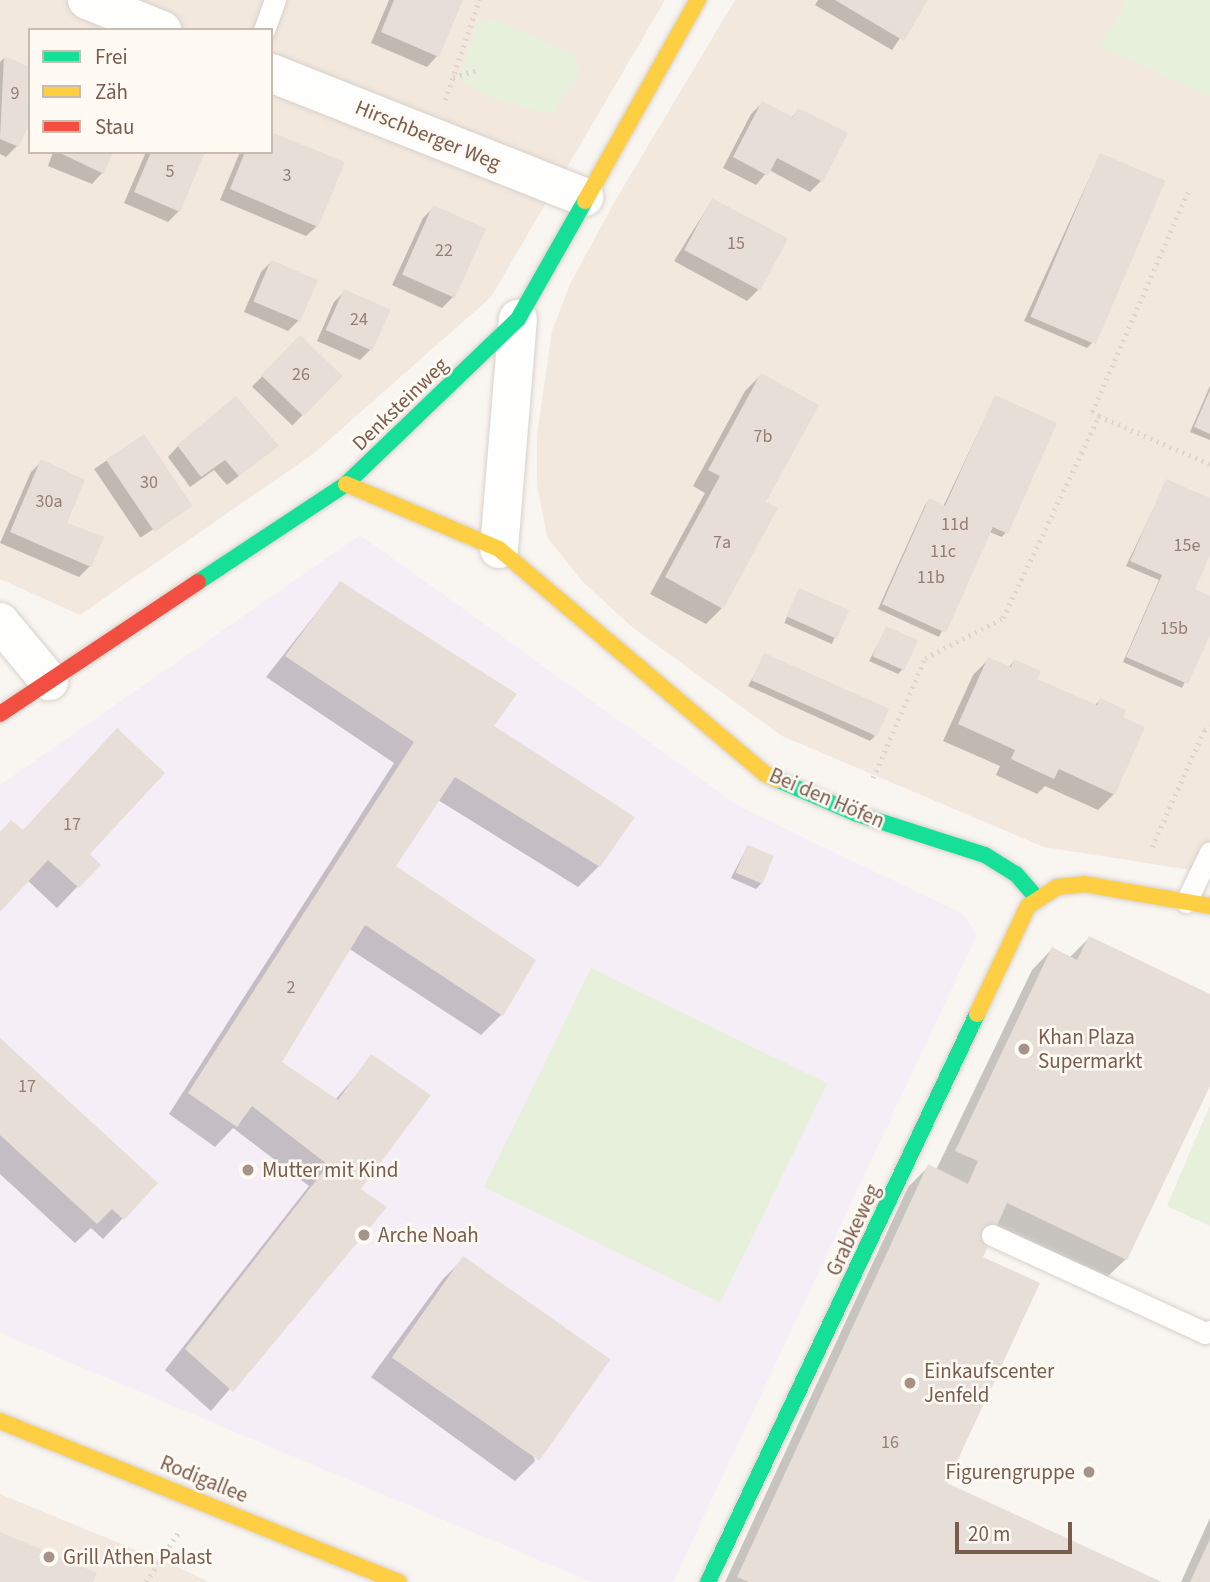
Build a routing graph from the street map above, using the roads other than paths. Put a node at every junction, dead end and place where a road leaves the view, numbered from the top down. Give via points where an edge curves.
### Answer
1 (87, 0) edge
2 (275, 0) edge
3 (698, 0) edge
4 (157, 28) edge
5 (265, 28) edge
6 (273, 74) edge
7 (584, 197) junction
8 (518, 319) junction
9 (346, 484) junction
10 (499, 549) junction
11 (0, 622) edge
12 (49, 681) junction
13 (0, 714) edge
14 (1210, 852) edge
15 (1037, 898) junction
16 (1186, 902) junction
17 (1210, 906) edge
18 (992, 1235) dead end
19 (1210, 1331) edge
20 (0, 1421) edge
21 (394, 1581) edge
22 (708, 1582) edge

1 - 4 street
2 - 5 lane
3 - 7 street, Denksteinweg
6 - 7 street, Hirschberger Weg
7 - 8 street, Denksteinweg
8 - 9 street, Denksteinweg
8 - 10 street
9 - 10 street, Bei den Höfen
9 - 12 street, Denksteinweg
10 - 15 street, Bei den Höfen via 765,774 857,814 985,855 1016,874
11 - 12 street
12 - 13 street, Denksteinweg
14 - 16 lane
15 - 16 street via 1057,887 1098,884
15 - 22 street, Grabkeweg via 1021,917 903,1196
16 - 17 street
18 - 19 lane via 1205,1333
20 - 21 street, Rodigallee

